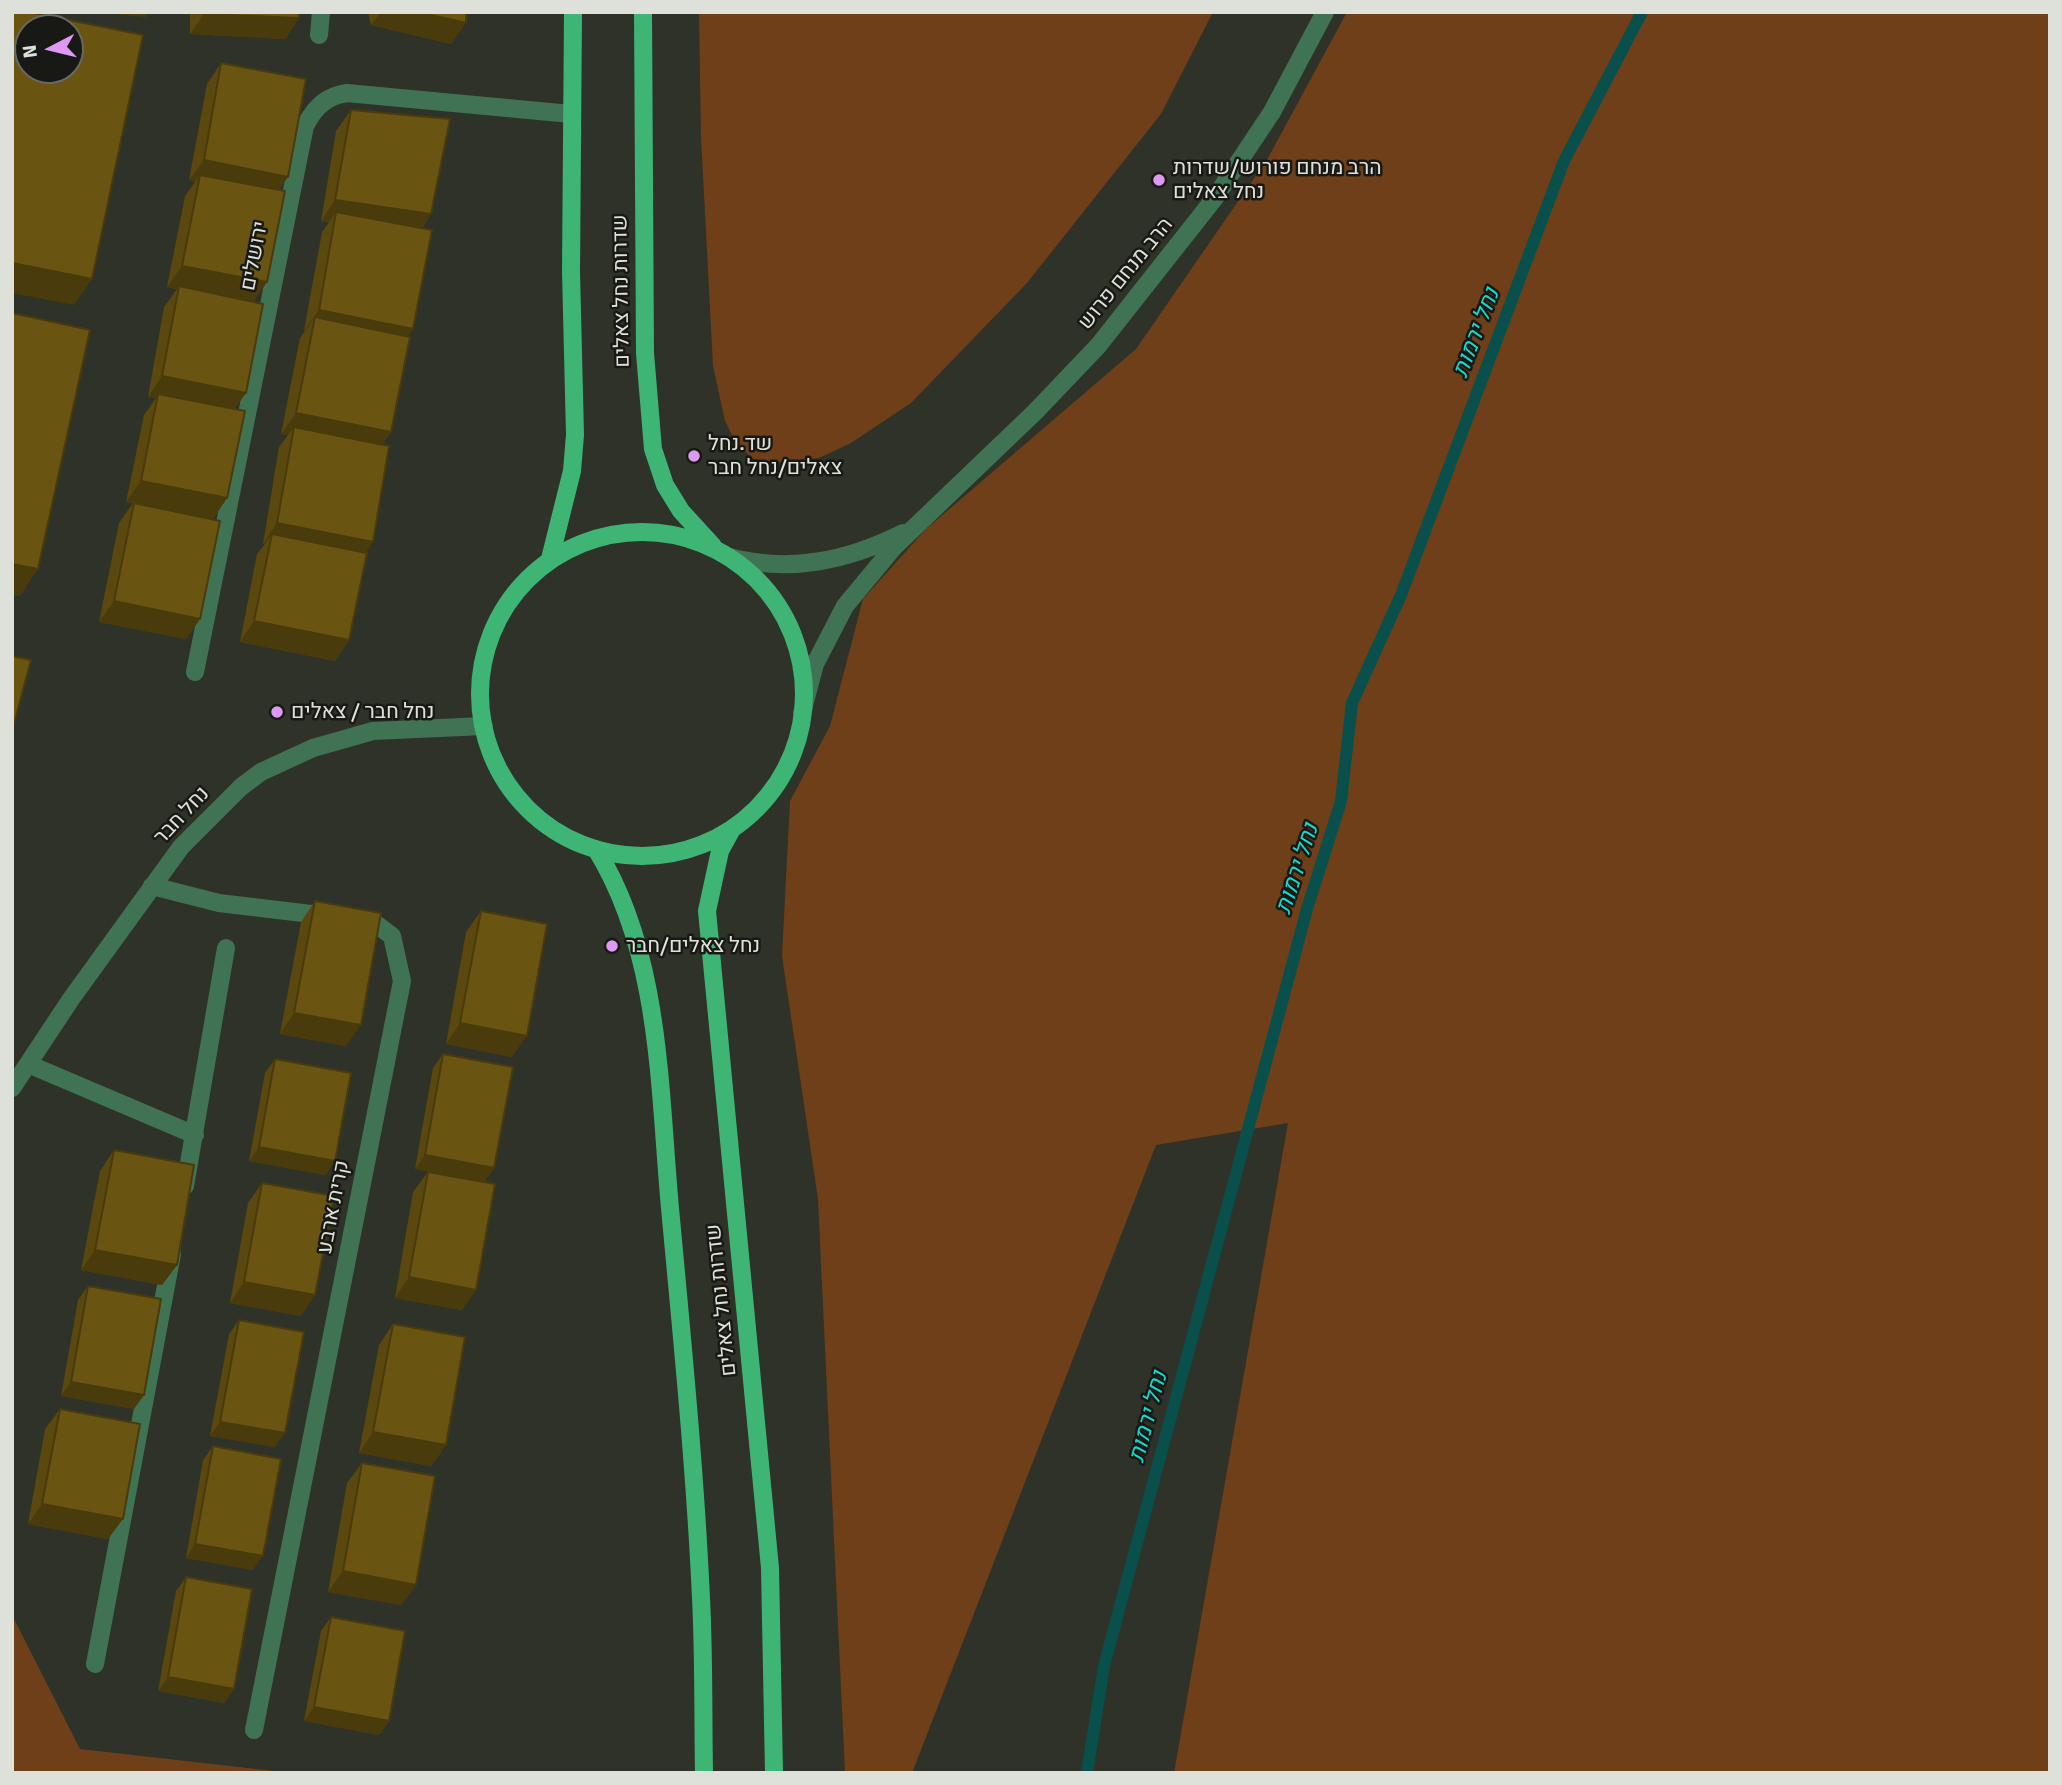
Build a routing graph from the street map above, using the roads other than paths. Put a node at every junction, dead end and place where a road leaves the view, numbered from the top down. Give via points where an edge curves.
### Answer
1 (321, 12) edge
2 (573, 12) edge
3 (643, 12) edge
4 (1325, 12) edge
5 (319, 35) dead end
6 (571, 114) junction
7 (915, 527) junction
8 (722, 553) junction
9 (550, 559) junction
10 (195, 672) dead end
11 (803, 713) junction
12 (484, 726) junction
13 (733, 828) junction
14 (596, 849) junction
15 (152, 886) junction
16 (226, 948) dead end
17 (29, 1063) junction
18 (12, 1088) edge
19 (195, 1135) junction
20 (182, 1203) edge
21 (177, 1230) edge
22 (95, 1664) dead end
23 (254, 1730) dead end
24 (704, 1773) edge
25 (774, 1773) edge

1 - 5 street
2 - 6 main road
3 - 8 main road, שדרות נחל צאלים via 645,353 653,449 665,485 681,511
4 - 7 street, הרב מנחם פרוש via 1272,112 1214,199 1154,276 1098,346
6 - 9 main road via 575,435 572,471
6 - 10 street, ירושלים via 347,93 334,94 312,112 305,126
7 - 8 street, הרב מנחם פרוש via 822,562 766,565
7 - 11 street, הרב מנחם פרוש via 876,567 839,616 815,664
8 - 9 main road via 673,534 622,532
8 - 11 main road via 763,586 788,624 801,668
9 - 12 main road via 516,592 492,633 481,679
11 - 13 main road via 780,778 767,797
12 - 14 main road via 497,766 520,801 552,829
12 - 15 street, נחל חבר via 373,731 313,748 261,772 181,847
13 - 14 main road via 667,854 643,856
13 - 25 main road, שדרות נחל צאלים via 720,851 707,911 770,1568
14 - 24 main road, שדרות נחל צאלים via 628,909 653,1032 701,1586
15 - 17 street, נחל חבר
15 - 23 street, קרית ארבע via 219,904 372,921 392,936 402,981
16 - 19 street
17 - 18 street, נחל חבר
17 - 19 street
19 - 20 street
21 - 22 street

